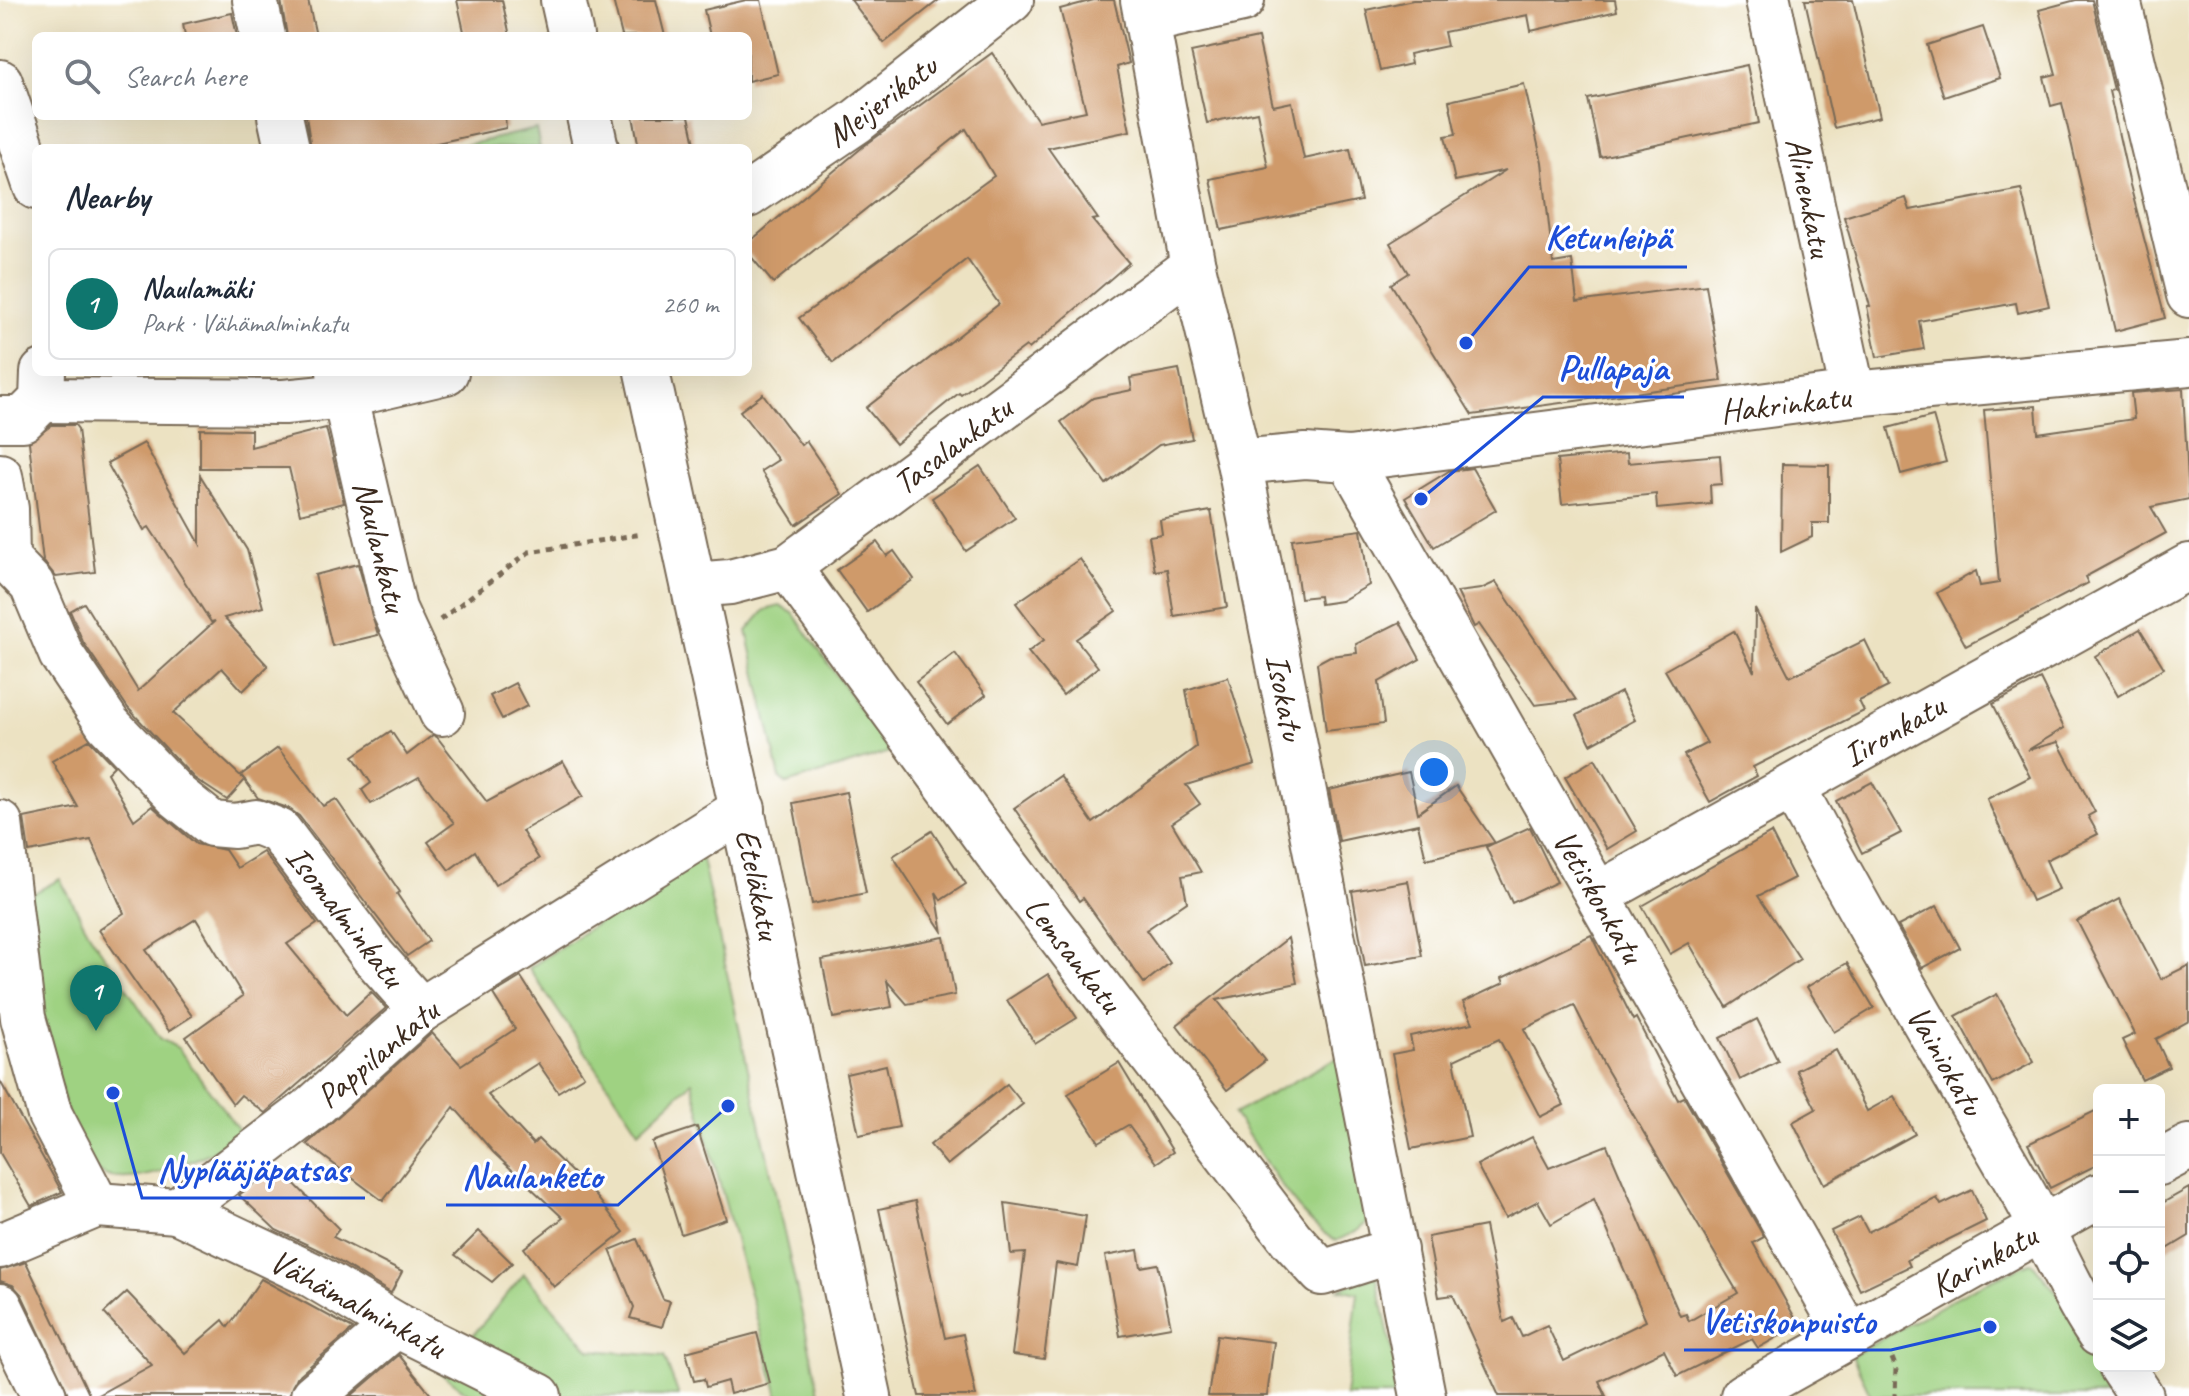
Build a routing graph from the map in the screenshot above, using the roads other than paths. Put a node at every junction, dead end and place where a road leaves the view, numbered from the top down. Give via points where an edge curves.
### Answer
1 (255, 0) edge
2 (563, 0) edge
3 (1011, 0) edge
4 (1242, 0) edge
5 (1768, 0) edge
6 (2118, 0) edge
7 (1145, 11) edge
8 (262, 32) edge
9 (570, 32) edge
10 (0, 84) edge
11 (281, 120) edge
12 (590, 120) edge
13 (286, 144) edge
14 (595, 144) edge
15 (32, 176) edge
16 (752, 192) edge
17 (1193, 266) junction
18 (2189, 295) edge
19 (2189, 363) edge
20 (411, 376) edge
21 (648, 376) edge
22 (341, 384) edge
23 (42, 386) edge
24 (1853, 394) junction
25 (0, 419) edge
26 (1349, 459) junction
27 (1239, 462) junction
28 (0, 476) edge
29 (2189, 566) edge
30 (788, 567) junction
31 (4, 573) edge
32 (694, 585) junction
33 (442, 713) dead end
34 (1793, 787) junction
35 (743, 809) junction
36 (0, 823) edge
37 (1599, 894) junction
38 (421, 1010) junction
39 (2189, 1147) edge
40 (2165, 1160) edge
41 (2093, 1199) edge
42 (97, 1205) junction
43 (177, 1211) junction
44 (2043, 1226) junction
45 (0, 1246) edge
46 (1395, 1250) junction
47 (0, 1306) edge
48 (396, 1325) junction
49 (2093, 1325) edge
50 (1848, 1335) junction
51 (2125, 1372) edge
52 (44, 1396) edge
53 (313, 1396) edge
54 (539, 1396) edge
55 (869, 1396) edge
56 (1423, 1396) edge
57 (1743, 1396) edge
58 (2141, 1396) edge

1 - 8 street
2 - 9 street
3 - 16 street, Meijerikatu via 857,121
4 - 7 street
5 - 24 street, Alinenkatu
6 - 18 street
7 - 17 street, Isokatu
10 - 15 street
11 - 13 street
12 - 14 street
17 - 27 street, Isokatu
17 - 30 street, Tasalankatu
19 - 24 street, Hakrinkatu
20 - 22 street
21 - 32 street, Eteläkatu
22 - 23 street via 284,402
22 - 33 street, Naulankatu via 381,563 408,644
23 - 25 street via 23,419
24 - 26 street, Hakrinkatu
26 - 27 street, Hakrinkatu via 1305,456
26 - 37 street, Vetiskonkatu
27 - 46 street, Isokatu
28 - 31 street, Isomalminkatu via 6,509
29 - 34 street, Iironkatu
30 - 32 street, Tasalankatu
30 - 46 street, Lemsankatu via 996,852 1291,1239 1322,1273
31 - 38 street, Isomalminkatu via 32,585 61,654 108,724 177,796 212,824 256,822 279,831 373,956
32 - 35 street, Eteläkatu
34 - 37 street, Iironkatu
34 - 44 street, Vainiokatu
35 - 38 street, Pappilankatu
35 - 55 street, Eteläkatu
36 - 42 street via 23,1018 50,1115
37 - 50 street, Vetiskonkatu
38 - 43 street, Pappilankatu via 311,1109
39 - 40 street
41 - 44 street, Karinkatu
42 - 43 street
42 - 45 street
43 - 48 street, Vähämalminkatu via 312,1275
44 - 49 street, Vainiokatu
44 - 50 street, Karinkatu
46 - 56 street, Isokatu
47 - 52 street
48 - 53 street
48 - 54 street, Vähämalminkatu
50 - 57 street, Karinkatu
51 - 58 street

